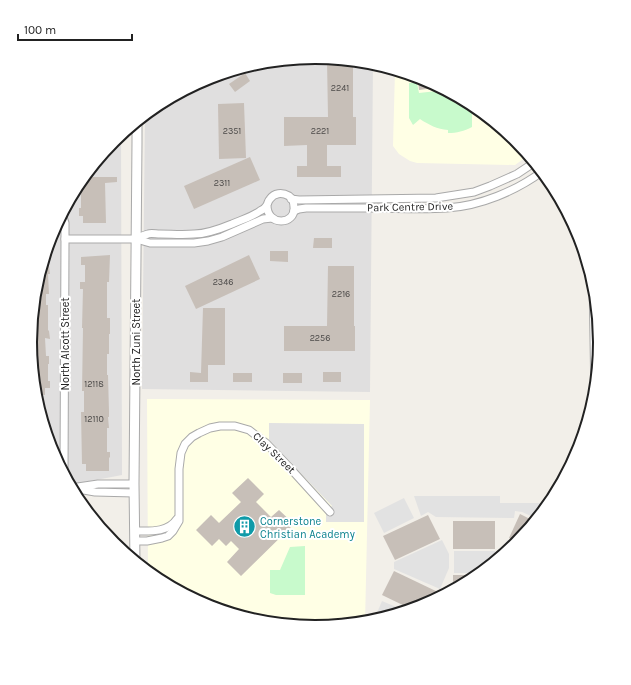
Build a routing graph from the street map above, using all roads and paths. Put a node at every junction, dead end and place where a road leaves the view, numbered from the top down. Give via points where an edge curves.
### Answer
1 (136, 130) edge
2 (530, 165) edge
3 (537, 174) edge
4 (292, 199) junction
5 (267, 205) junction
6 (294, 212) junction
7 (272, 218) junction
8 (65, 222) edge
9 (65, 239) junction
10 (136, 239) junction
11 (64, 462) edge
12 (77, 487) edge
13 (134, 489) junction
14 (330, 512) dead end
15 (179, 515) junction
16 (134, 531) junction
17 (134, 541) junction
18 (135, 554) edge

1 - 10 street, North Zuni Street
2 - 4 street, Park Centre Drive via 517,174 474,192 436,198
3 - 6 street, Park Centre Drive via 519,187 498,196 448,208 306,208
4 - 5 street via 284,194 275,195
4 - 6 street
5 - 7 street
5 - 10 street via 260,212 210,232 148,234
6 - 7 street via 285,221
7 - 10 street via 222,237 194,244 150,243
8 - 9 street, North Alcott Street
9 - 10 street
9 - 11 street, North Alcott Street
10 - 13 street, North Zuni Street
12 - 13 street via 98,484
13 - 16 street, North Zuni Street
14 - 15 street, Clay Street via 266,443 249,430 235,426 220,426 199,433 185,444 181,453 179,475
15 - 16 street via 168,528
15 - 17 street, Clay Street via 177,525 168,536 156,540
16 - 17 street, North Zuni Street
17 - 18 street, North Zuni Street

